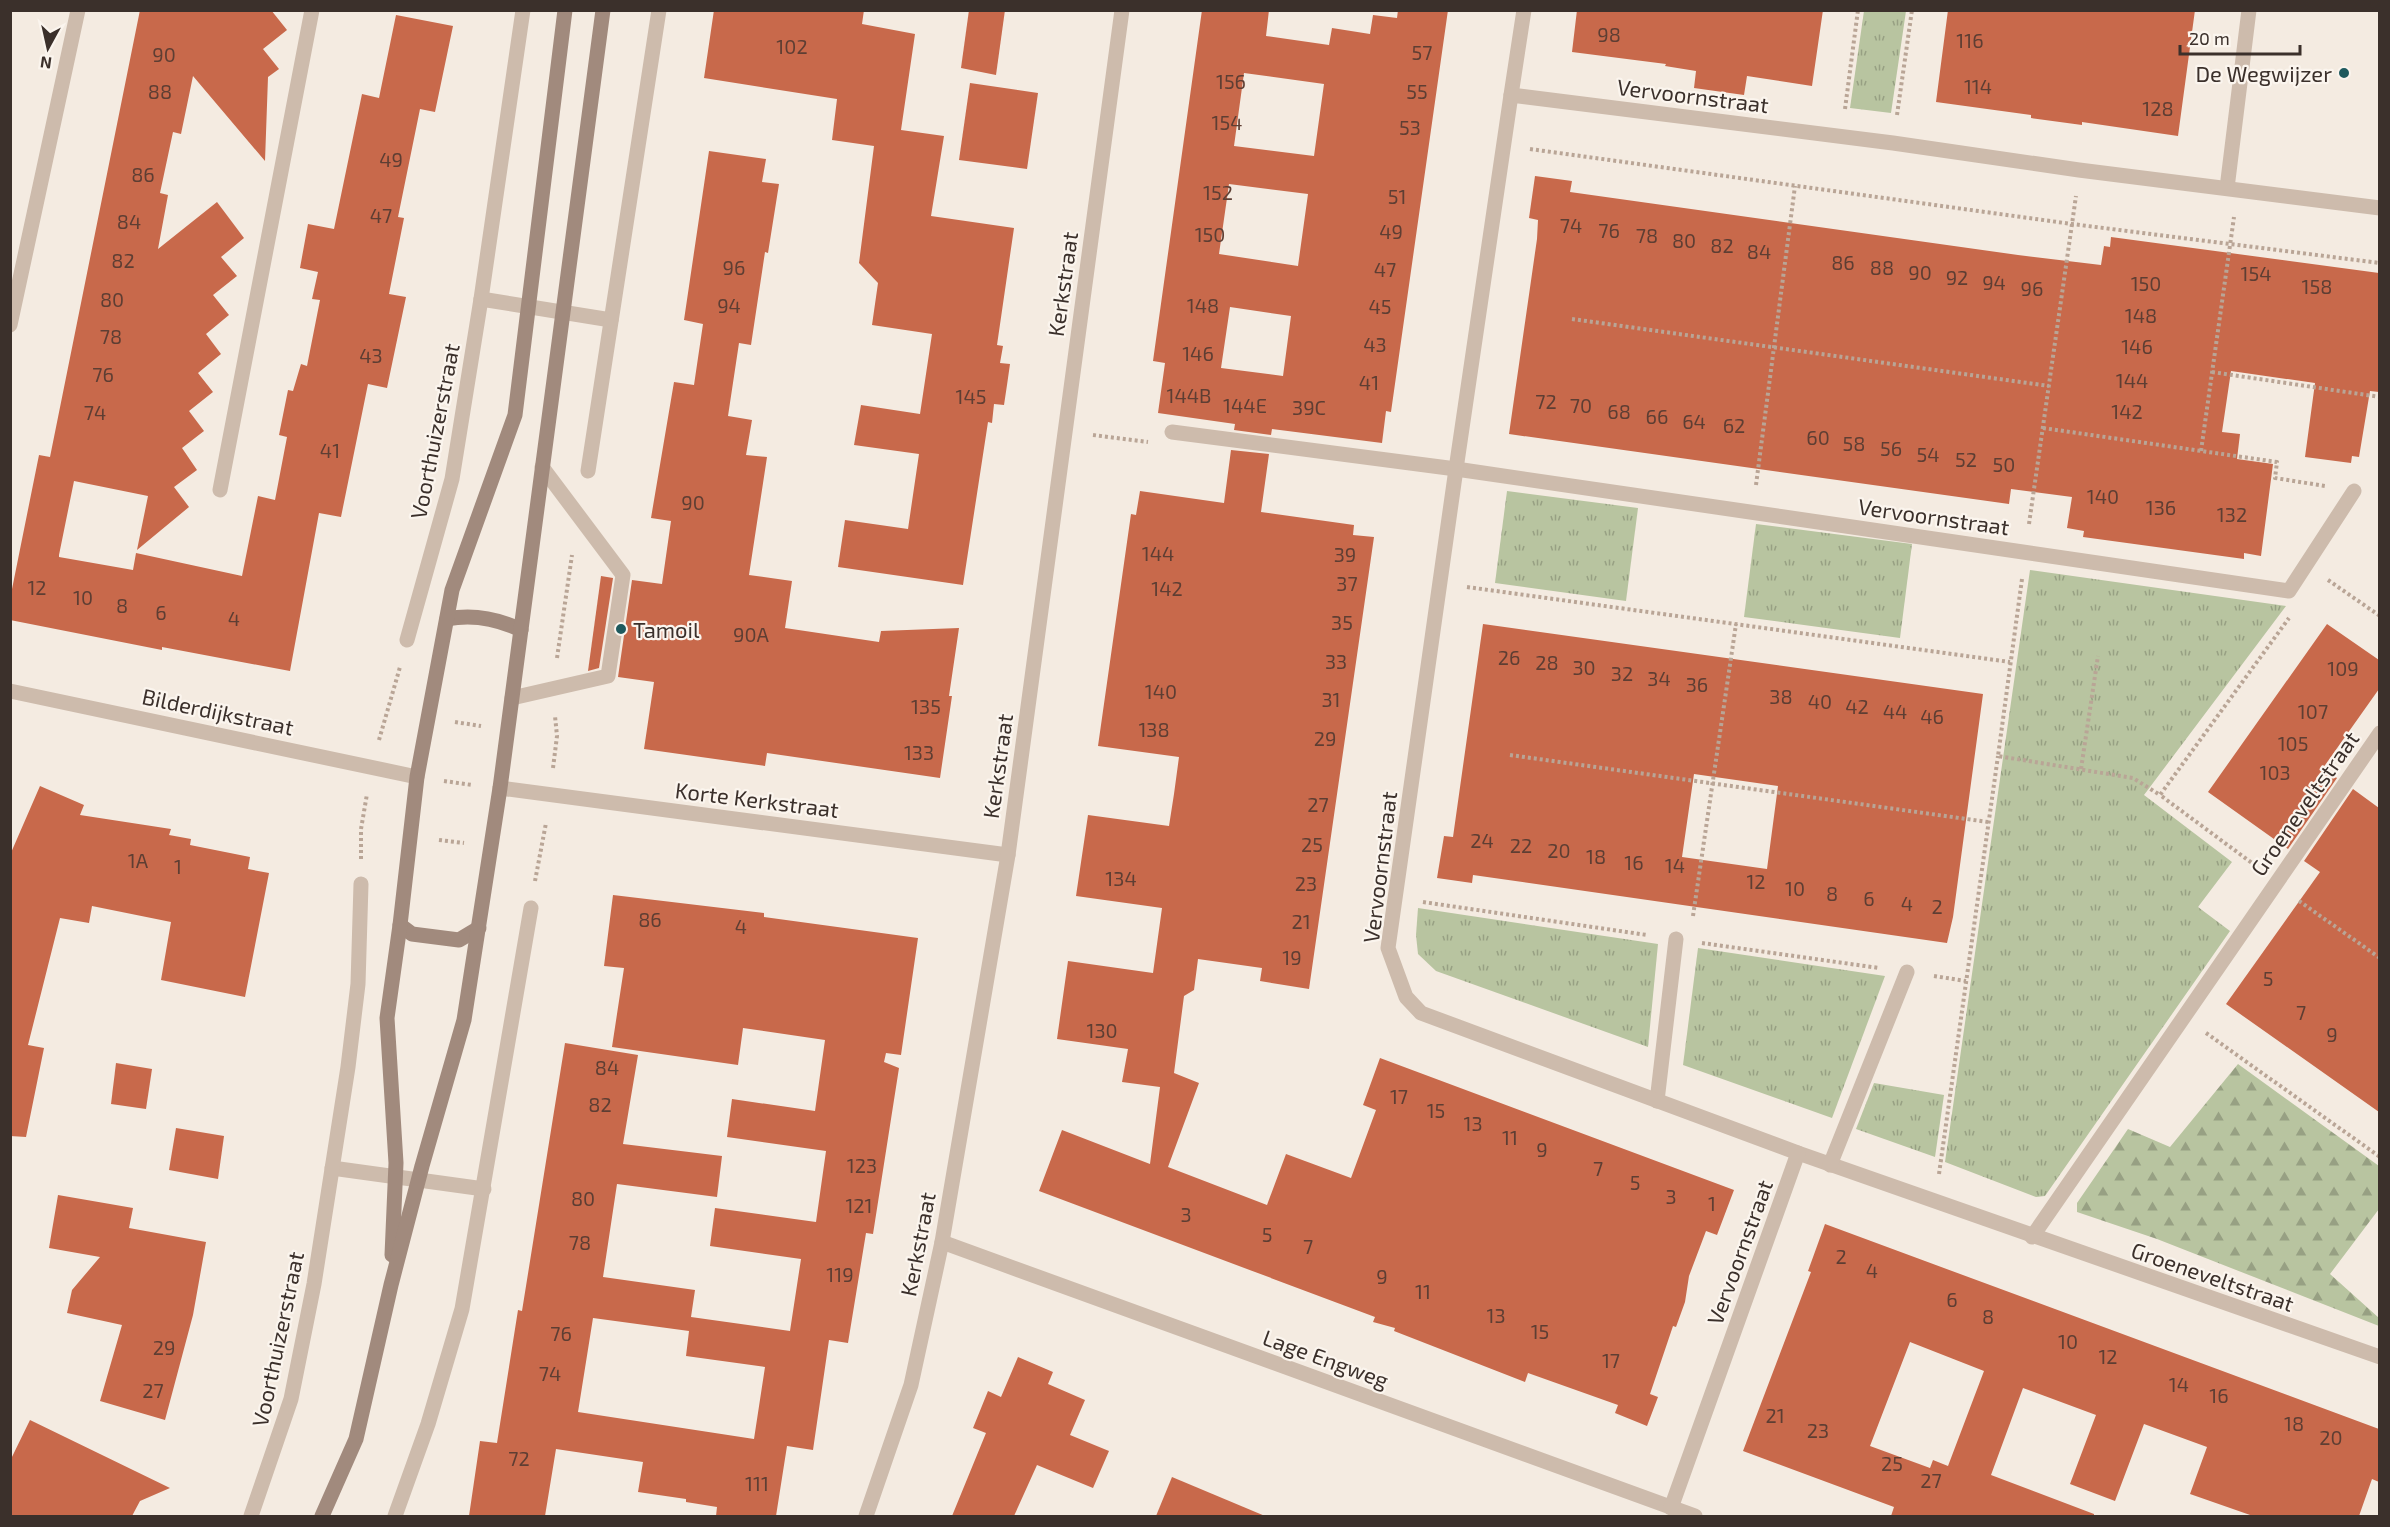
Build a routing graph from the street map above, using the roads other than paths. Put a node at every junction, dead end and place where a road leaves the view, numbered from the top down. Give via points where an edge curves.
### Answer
1 (78, 10) edge
2 (312, 10) edge
3 (523, 10) edge
4 (565, 10) edge
5 (603, 10) edge
6 (659, 10) edge
7 (1122, 10) edge
8 (1524, 10) edge
9 (2249, 10) edge
10 (1511, 95) junction
11 (2232, 188) junction
12 (2379, 208) edge
13 (481, 299) junction
14 (529, 307) junction
15 (563, 312) junction
16 (11, 317) edge
17 (611, 320) junction
18 (1172, 432) road end
19 (542, 467) junction
20 (1456, 469) junction
21 (588, 471) dead end
22 (220, 490) dead end
23 (2354, 491) road end
24 (447, 619) junction
25 (521, 630) junction
26 (407, 640) dead end
27 (10, 691) edge
28 (512, 698) junction
29 (2379, 733) edge
30 (417, 777) junction
31 (500, 788) junction
32 (1008, 855) junction
33 (361, 884) dead end
34 (531, 908) dead end
35 (400, 925) junction
36 (479, 928) junction
37 (1676, 939) dead end
38 (1907, 972) dead end
39 (1657, 1101) junction
40 (1798, 1154) junction
41 (1830, 1165) junction
42 (332, 1168) junction
43 (396, 1176) junction
44 (418, 1179) junction
45 (484, 1189) junction
46 (2032, 1237) junction
47 (942, 1242) junction
48 (391, 1285) junction
49 (2379, 1357) edge
50 (1671, 1508) junction
51 (251, 1516) edge
52 (322, 1516) edge
53 (395, 1516) edge
54 (866, 1516) edge
55 (1695, 1516) edge

1 - 16 street
2 - 22 street
3 - 13 street, Voorthuizerstraat
4 - 14 main road
5 - 15 main road
6 - 17 street
7 - 32 street, Kerkstraat
8 - 10 street, Vervoornstraat
9 - 11 street
10 - 11 street, Vervoornstraat
10 - 20 street, Vervoornstraat
11 - 12 street, Vervoornstraat
13 - 14 street
13 - 26 street, Voorthuizerstraat via 452,479
14 - 15 street
14 - 24 main road via 515,415 452,590
15 - 17 street
15 - 19 main road
17 - 21 street
18 - 20 street, Vervoornstraat
19 - 25 main road
19 - 28 street via 623,575 608,676
20 - 23 street, Vervoornstraat via 2289,591
20 - 39 street, Vervoornstraat via 1388,948 1406,997 1420,1013
24 - 25 main road via 464,616 504,622
24 - 30 main road
25 - 28 main road
27 - 30 street, Bilderdijkstraat
28 - 31 main road
29 - 46 street, Groeneveltstraat
30 - 35 main road
31 - 32 street, Korte Kerkstraat
31 - 36 main road
32 - 47 street, Kerkstraat
33 - 42 street, Voorthuizerstraat via 358,984
34 - 45 street
35 - 36 main road via 412,934 459,940
35 - 43 main road via 387,1018
36 - 44 main road via 464,1020
37 - 39 street
38 - 41 street
39 - 40 street, Vervoornstraat
40 - 41 street, Groeneveltstraat
40 - 50 street, Vervoornstraat
41 - 46 street, Groeneveltstraat
42 - 43 street
42 - 51 street, Voorthuizerstraat via 291,1399
43 - 44 street
43 - 48 main road
44 - 45 street
44 - 48 main road
45 - 53 street via 462,1309 428,1425
46 - 49 street, Groeneveltstraat
47 - 50 street, Lage Engweg
47 - 54 street, Kerkstraat via 911,1385
48 - 52 main road via 356,1439
50 - 55 street, Lage Engweg

